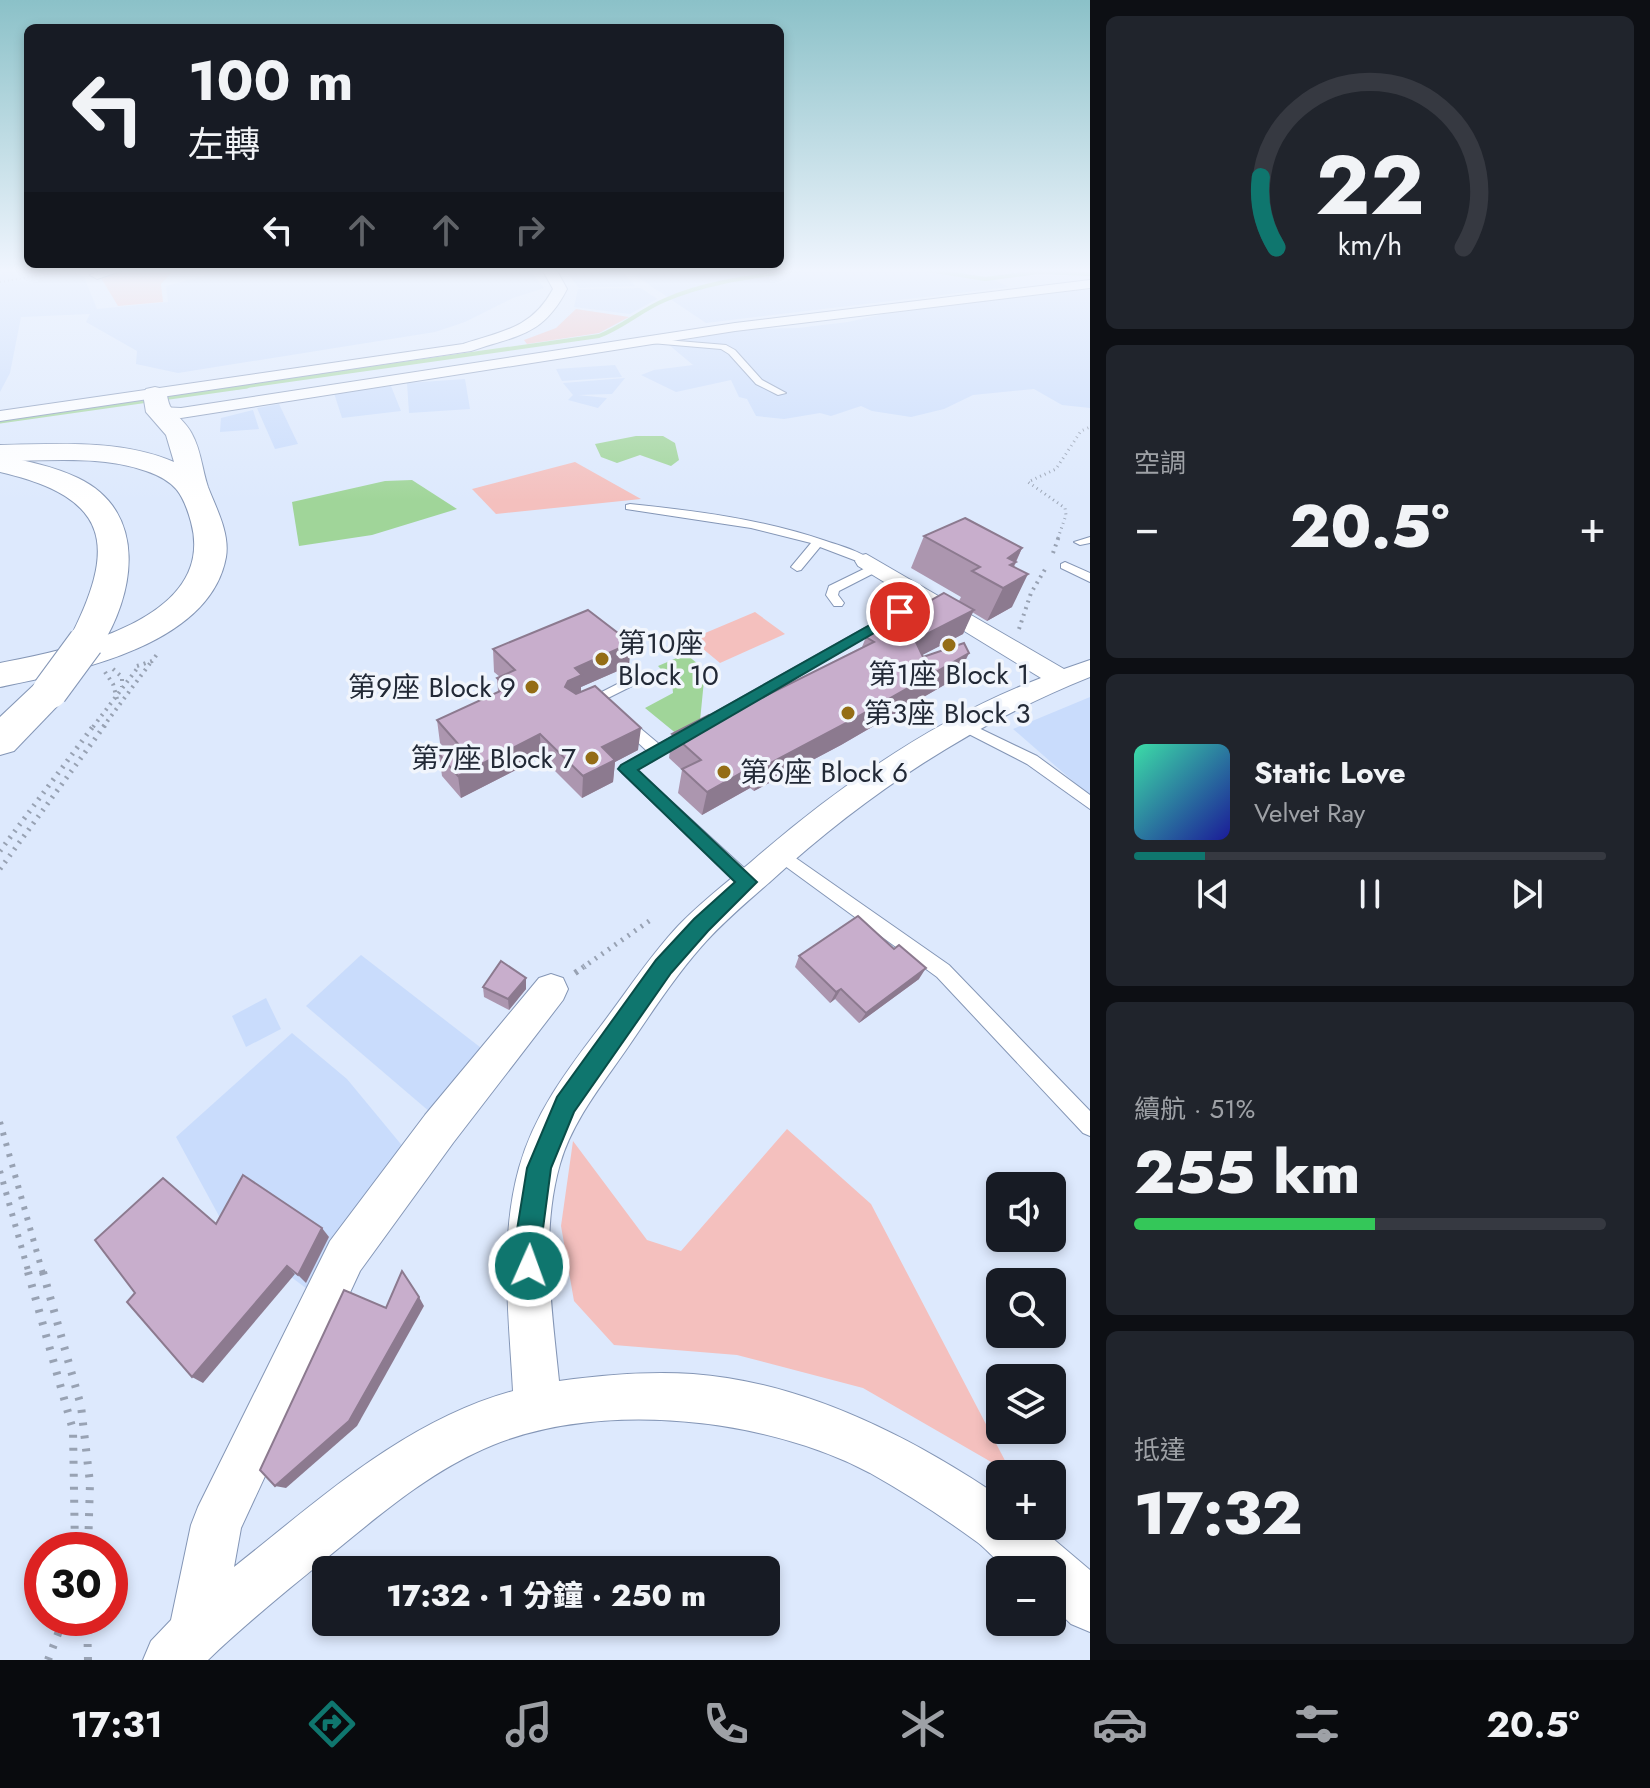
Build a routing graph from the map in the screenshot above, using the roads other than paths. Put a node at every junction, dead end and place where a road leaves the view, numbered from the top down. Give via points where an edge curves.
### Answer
1 (469, 346) edge
2 (618, 346) edge
3 (717, 346) edge
4 (781, 393) dead end
5 (150, 411) junction
6 (0, 416) edge
7 (0, 453) edge
8 (36, 453) junction
9 (0, 464) edge
10 (194, 488) junction
11 (630, 507) dead end
12 (818, 542) junction
13 (871, 564) junction
14 (1065, 566) dead end
15 (797, 567) dead end
16 (1088, 576) edge
17 (838, 603) dead end
18 (900, 612) dead end
19 (1081, 674) edge
20 (0, 675) edge
21 (635, 679) dead end
22 (962, 725) junction
23 (0, 741) edge
24 (658, 752) junction
25 (1090, 803) edge
26 (780, 853) junction
27 (748, 882) junction
28 (551, 989) road end
29 (1090, 1126) edge
30 (538, 1409) junction
31 (1035, 1556) edge
32 (1066, 1583) edge
33 (1090, 1605) edge
34 (183, 1646) edge

1 - 5 street
2 - 5 street via 181,413
3 - 4 lane via 732,352 759,382
5 - 6 street
5 - 8 main road via 92,447
5 - 10 main road via 176,423
7 - 8 main road
8 - 10 main road via 151,464 179,474
9 - 23 main road, bridge via 66,482 98,505 115,543 115,570 92,653
10 - 20 main road via 211,542 210,560 203,578 178,607 111,647
11 - 12 lane via 723,519
12 - 13 lane
12 - 15 lane
13 - 17 lane via 833,589
13 - 19 street via 1006,645
14 - 16 lane
18 - 24 lane
19 - 22 street
21 - 24 lane via 591,701
22 - 25 lane via 1032,760
22 - 26 street via 885,771
24 - 27 lane via 627,769
26 - 27 street
26 - 29 lane via 943,971
27 - 30 street via 664,967 565,1105 551,1133 539,1168 529,1236
28 - 34 street via 345,1256 216,1525
30 - 31 street via 653,1394 715,1398 818,1424 928,1478
30 - 34 street via 490,1422 423,1455 363,1497
32 - 33 street

